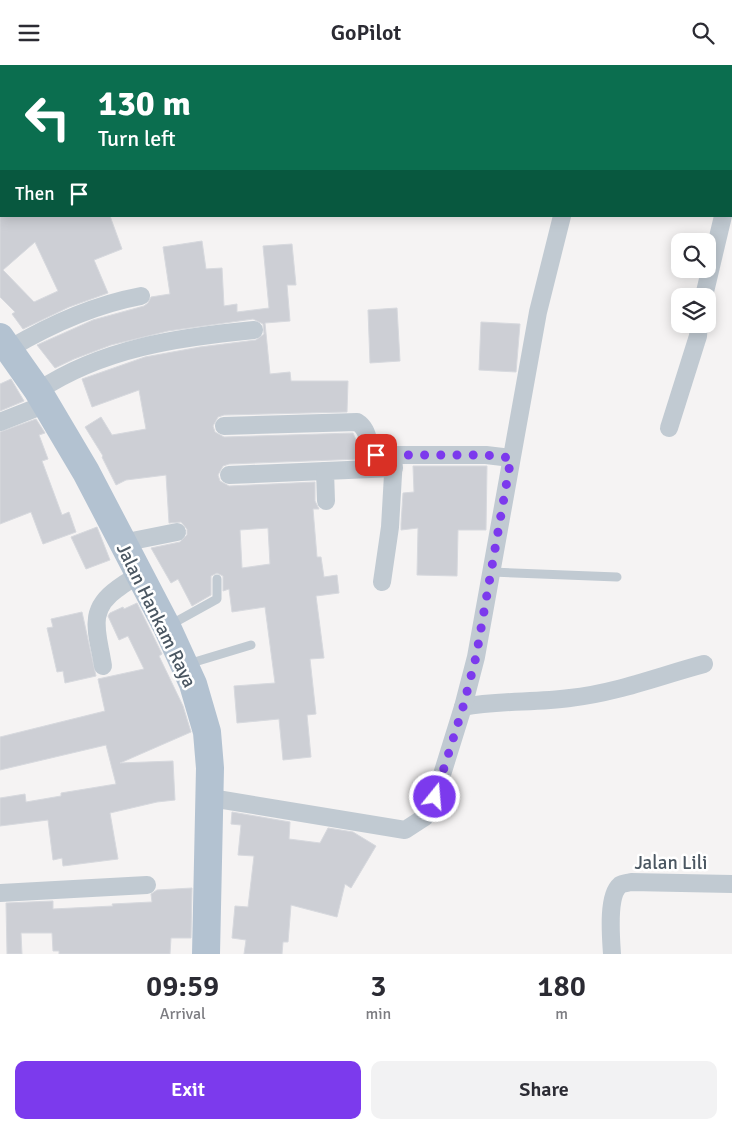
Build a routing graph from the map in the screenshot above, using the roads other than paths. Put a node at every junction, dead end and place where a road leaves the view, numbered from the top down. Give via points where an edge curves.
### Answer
1 (562, 217) edge
2 (723, 217) edge
3 (706, 288) edge
4 (141, 296) dead end
5 (254, 330) dead end
6 (698, 333) edge
7 (5, 343) edge
8 (42, 398) junction
9 (0, 422) edge
10 (224, 426) dead end
11 (669, 429) dead end
12 (511, 458) junction
13 (394, 463) junction
14 (325, 471) junction
15 (229, 475) dead end
16 (326, 501) dead end
17 (177, 532) dead end
18 (122, 543) junction
19 (492, 572) junction
20 (140, 575) junction
21 (617, 577) dead end
22 (217, 579) dead end
23 (382, 582) dead end
24 (181, 621) junction
25 (251, 645) dead end
26 (704, 664) dead end
27 (104, 665) dead end
28 (185, 665) junction
29 (463, 707) junction
30 (211, 798) junction
31 (732, 884) edge
32 (147, 885) dead end
33 (0, 893) edge
34 (206, 954) edge
35 (612, 954) edge

1 - 12 street via 538,312
2 - 3 street
4 - 7 street via 104,304
5 - 8 street via 197,335 142,346 62,375
6 - 11 street
7 - 8 main road, Jalan Hankam Raya
8 - 9 street
8 - 18 main road, Jalan Hankam Raya via 86,472
10 - 13 street via 358,422 364,426 376,455
12 - 13 street via 449,454
12 - 19 street
13 - 14 street
13 - 23 street
14 - 15 street
14 - 16 street
17 - 18 street
18 - 20 main road, Jalan Hankam Raya
19 - 21 lane
19 - 29 street
20 - 24 main road, Jalan Hankam Raya
20 - 27 street via 110,593 98,609 96,619
22 - 24 lane via 217,599
24 - 28 main road, Jalan Hankam Raya
25 - 28 lane
26 - 29 street via 621,688 572,698 491,701
28 - 30 main road, Jalan Hankam Raya via 207,732
29 - 30 street via 435,797 425,817 405,830
30 - 34 main road, Jalan Hankam Raya
31 - 35 street, Jalan Lili via 631,882 620,885 612,904
32 - 33 street

